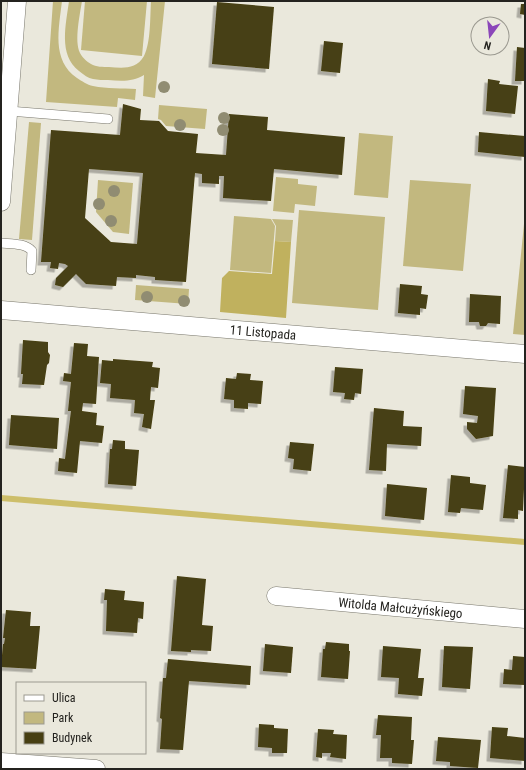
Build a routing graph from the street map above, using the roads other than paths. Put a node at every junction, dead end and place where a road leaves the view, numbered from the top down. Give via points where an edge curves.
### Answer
1 (17, 1) edge
2 (9, 111) junction
3 (108, 119) dead end
4 (1, 202) edge
5 (1, 243) edge
6 (31, 270) dead end
7 (1, 310) edge
8 (525, 354) edge
9 (276, 596) dead end
10 (525, 619) edge
11 (1, 762) edge
12 (96, 769) edge

1 - 2 street
2 - 3 lane
2 - 4 street
5 - 6 lane via 30,248
7 - 8 street, 11 Listopada
9 - 10 street, Witolda Małcużyńskiego
11 - 12 street

